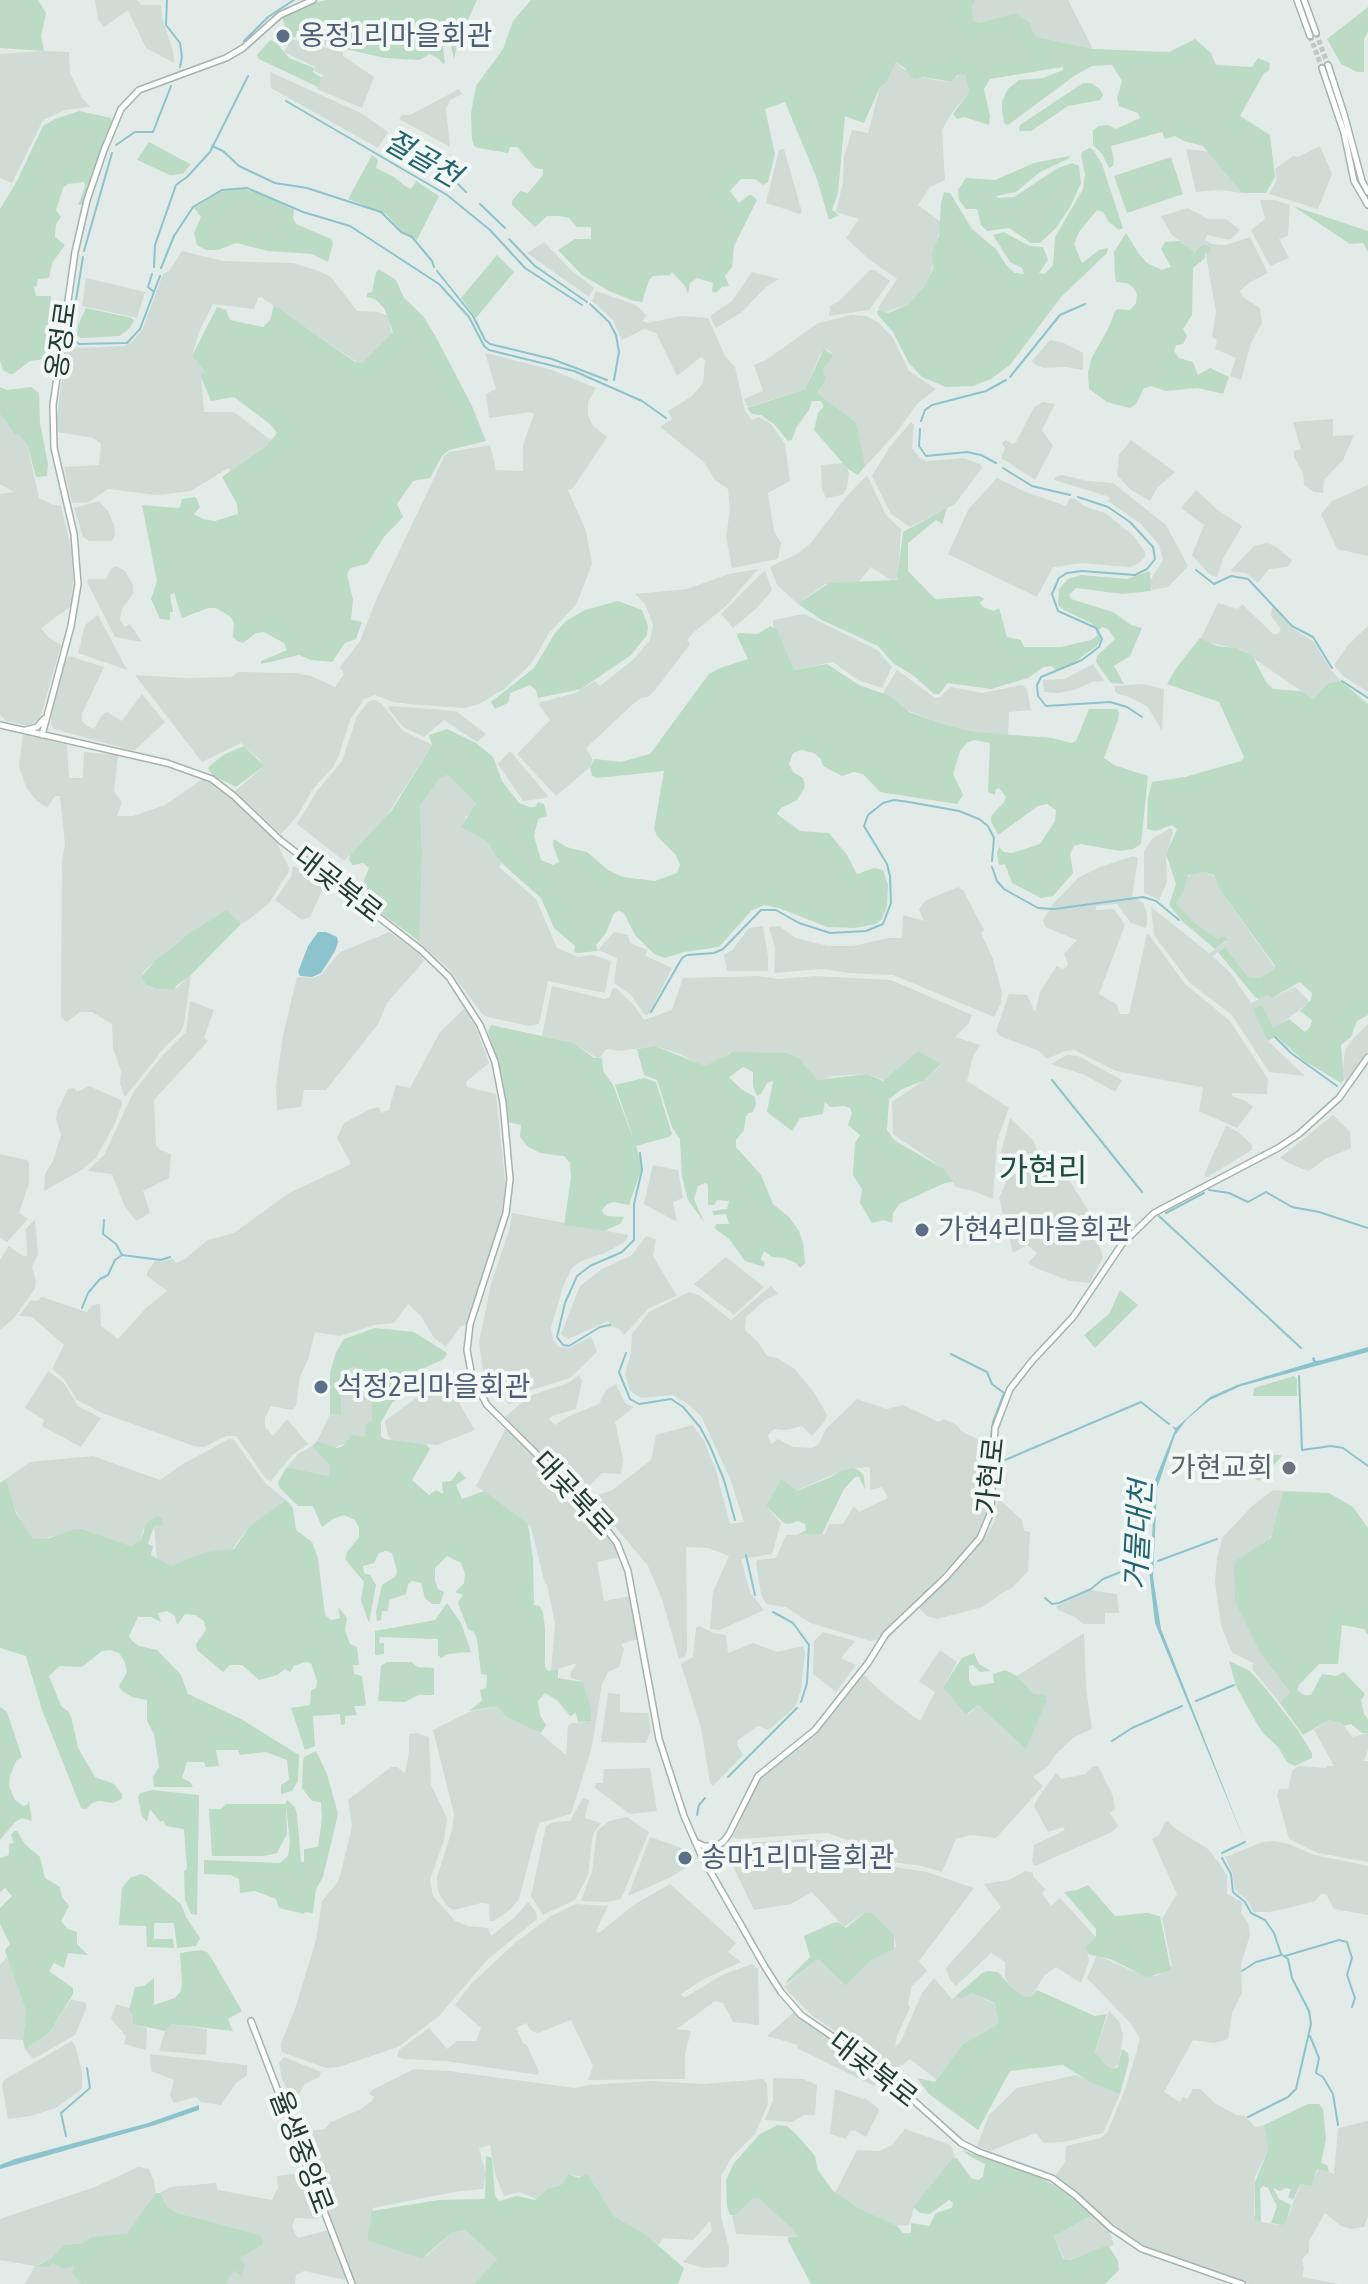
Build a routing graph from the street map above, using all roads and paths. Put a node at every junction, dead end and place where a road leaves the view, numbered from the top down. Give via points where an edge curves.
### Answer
1 (313, 0) edge
2 (1297, 0) edge
3 (1304, 0) edge
4 (1368, 192) edge
5 (1368, 205) edge
6 (47, 715) junction
7 (0, 725) edge
8 (23, 730) junction
9 (42, 735) junction
10 (65, 741) junction
11 (1368, 1057) edge
12 (695, 1842) junction
13 (717, 1846) junction
14 (701, 1855) junction
15 (708, 1867) junction
16 (251, 2021) dead end
17 (352, 2284) edge
18 (1242, 2284) edge

1 - 6 street, 옹정로 via 280,15 231,55 139,90 118,116 82,220 53,405 54,448 77,569 75,612
2 - 3 street via 1313,34
4 - 5 street via 1325,67 1354,181
6 - 8 street via 37,727
6 - 9 street, 옹정로
6 - 10 street via 49,730
7 - 8 street, 대곶북로
8 - 9 street, 대곶북로
9 - 10 street, 대곶북로
10 - 12 street, 대곶북로 via 190,770 223,786 280,840 421,950 449,977 472,1011 497,1071 510,1179 506,1213 470,1324 472,1377 487,1405 594,1511 617,1543 628,1571 659,1739
11 - 13 street, 가현로 via 1339,1098 1299,1134 1154,1213 1122,1244 1073,1317 1010,1389 995,1428 991,1512 980,1538 886,1634 829,1715 758,1776 734,1827
12 - 13 street
12 - 14 street, 대곶북로
13 - 14 street, 가현로
13 - 15 street
14 - 15 street, 대곶북로
15 - 18 street, 대곶북로 via 790,2003 873,2064 961,2143 1052,2178 1142,2249
16 - 17 street, 율생중앙로

